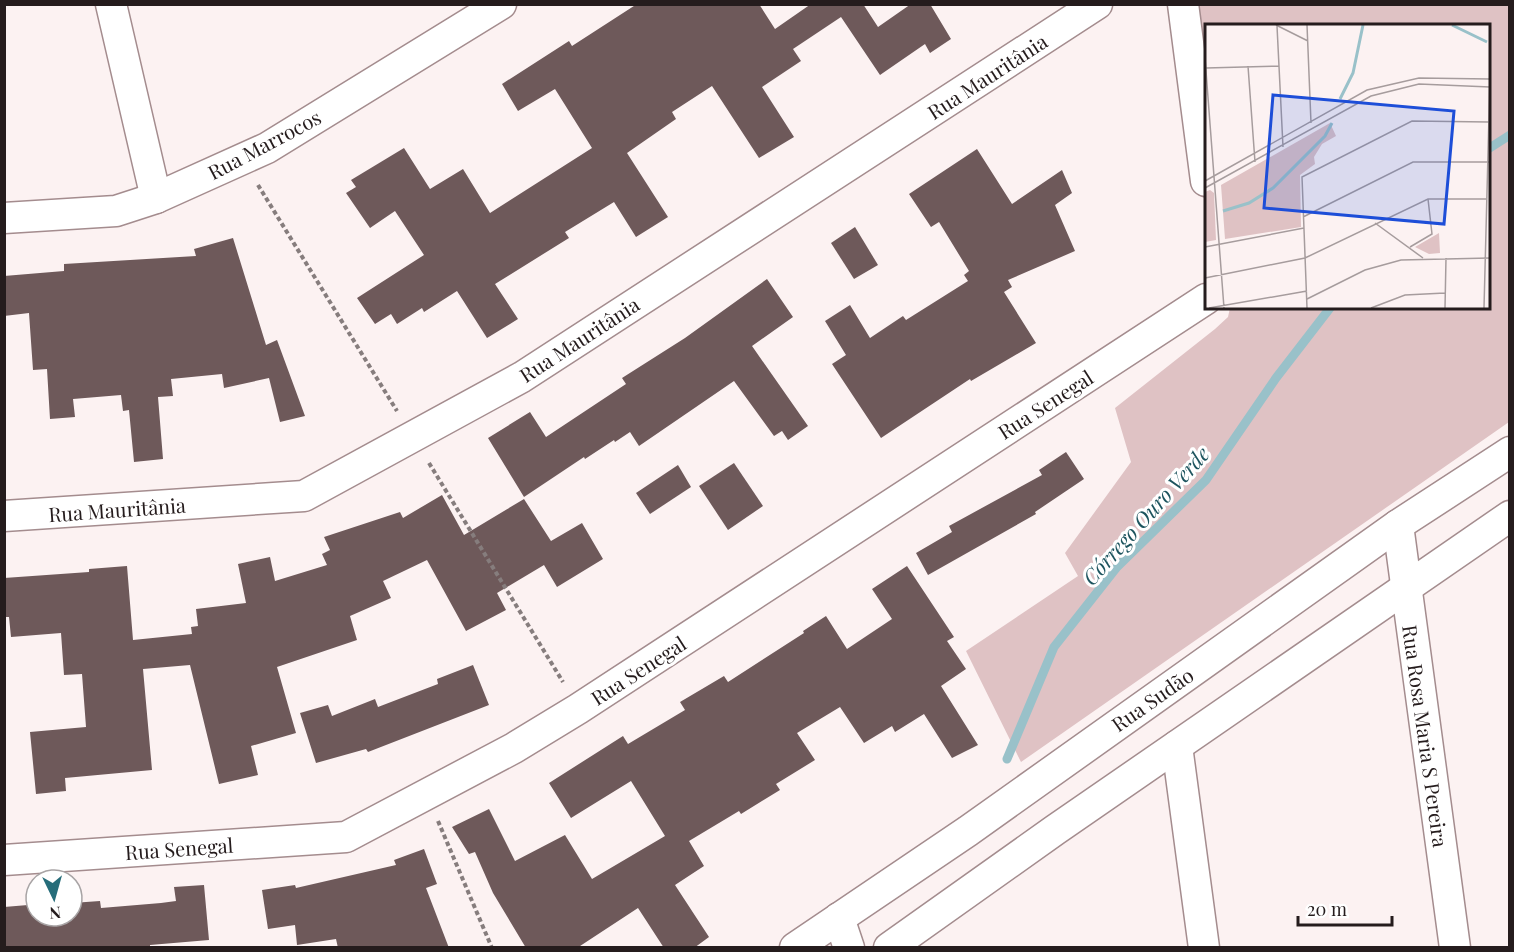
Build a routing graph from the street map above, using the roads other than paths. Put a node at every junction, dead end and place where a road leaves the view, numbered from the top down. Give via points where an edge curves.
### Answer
1 (111, 4) edge
2 (501, 4) edge
3 (1097, 4) edge
4 (1183, 4) edge
5 (1205, 172) edge
6 (156, 198) junction
7 (4, 218) edge
8 (1205, 300) edge
9 (1509, 453) edge
10 (4, 516) edge
11 (1509, 516) edge
12 (1398, 525) junction
13 (1406, 588) junction
14 (1177, 746) junction
15 (4, 860) edge
16 (839, 918) junction
17 (795, 948) edge
18 (849, 948) edge
19 (889, 948) edge
20 (1204, 948) edge
21 (1455, 948) edge

1 - 6 street
2 - 6 street, Rua Marrocos via 267,148
3 - 10 street, Rua Mauritânia via 522,377 304,496
4 - 5 street
6 - 7 street, Rua Marrocos via 116,211
8 - 15 street, Rua Senegal via 579,709 346,837
9 - 12 street, Rua Sudão
11 - 13 street
12 - 13 street, Rua Rosa Maria S Pereira
12 - 16 street, Rua Sudão via 968,831
13 - 14 street
13 - 21 street, Rua Rosa Maria S Pereira
14 - 19 street
14 - 20 street
16 - 17 street, Rua Sudão
16 - 18 street

